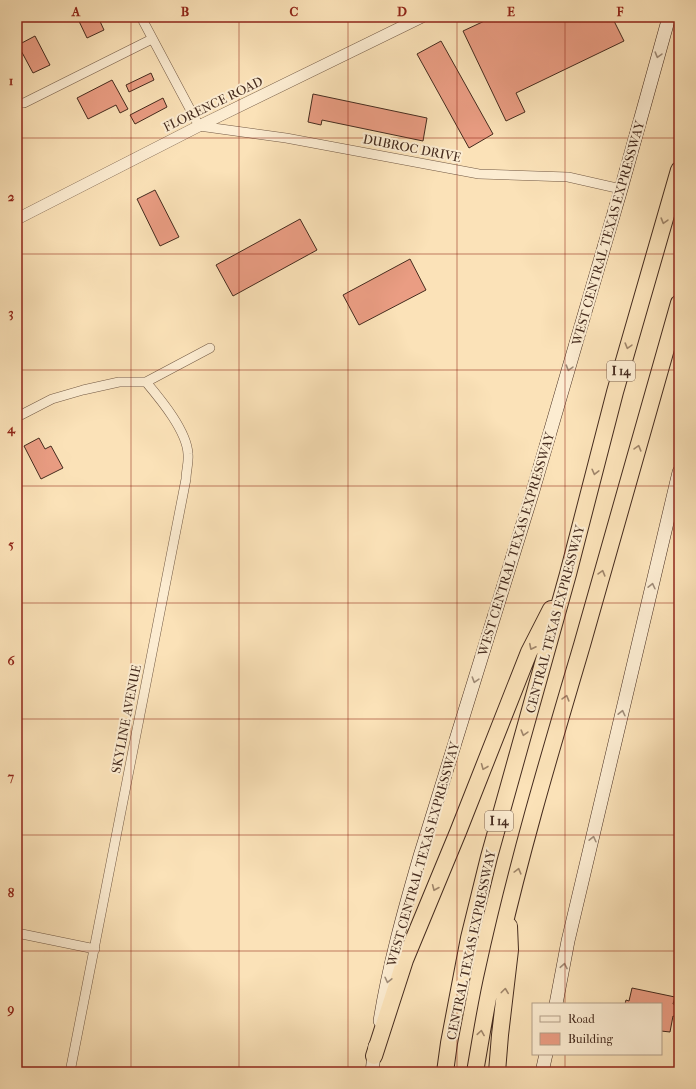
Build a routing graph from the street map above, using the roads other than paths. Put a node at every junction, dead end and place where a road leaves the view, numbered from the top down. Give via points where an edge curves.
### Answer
1 (141, 17) edge
2 (422, 17) edge
3 (669, 17) edge
4 (152, 39) junction
5 (17, 103) edge
6 (199, 126) junction
7 (679, 170) edge
8 (621, 189) junction
9 (17, 218) edge
10 (679, 303) edge
11 (210, 348) dead end
12 (146, 382) junction
13 (17, 417) edge
14 (679, 472) edge
15 (568, 574) junction
16 (508, 908) junction
17 (17, 933) edge
18 (95, 949) junction
19 (556, 1003) edge
20 (546, 1055) edge
21 (374, 1056) junction
22 (70, 1072) edge
23 (372, 1072) edge
24 (445, 1072) edge
25 (475, 1072) edge
26 (497, 1072) edge
27 (542, 1072) edge

1 - 4 street
2 - 6 street, FLORENCE ROAD
3 -> 8 main road, WEST CENTRAL TEXAS EXPRESSWAY
4 - 5 street via 24,103
4 - 6 street
6 - 8 street, DUBROC DRIVE via 286,138 479,174 568,177
6 - 9 street, FLORENCE ROAD
7 -> 15 highway, CENTRAL TEXAS EXPRESSWAY / I 14 via 615,392
8 -> 21 main road, WEST CENTRAL TEXAS EXPRESSWAY via 517,544 403,915 384,996
16 -> 10 highway, I 14
11 - 12 street
12 - 13 street via 119,382 83,390 52,399
12 - 18 street, SKYLINE AVENUE via 167,408 183,435 188,454 186,479
19 -> 14 main road
15 -> 21 highway via 529,652 405,960
15 -> 24 highway, CENTRAL TEXAS EXPRESSWAY / I 14 via 489,856 469,938
25 -> 16 highway, I 14 via 492,977
26 -> 16 highway via 510,950
17 - 18 street
18 - 22 street, SKYLINE AVENUE
20 - 27 main road
21 - 23 main road, WEST CENTRAL TEXAS EXPRESSWAY

